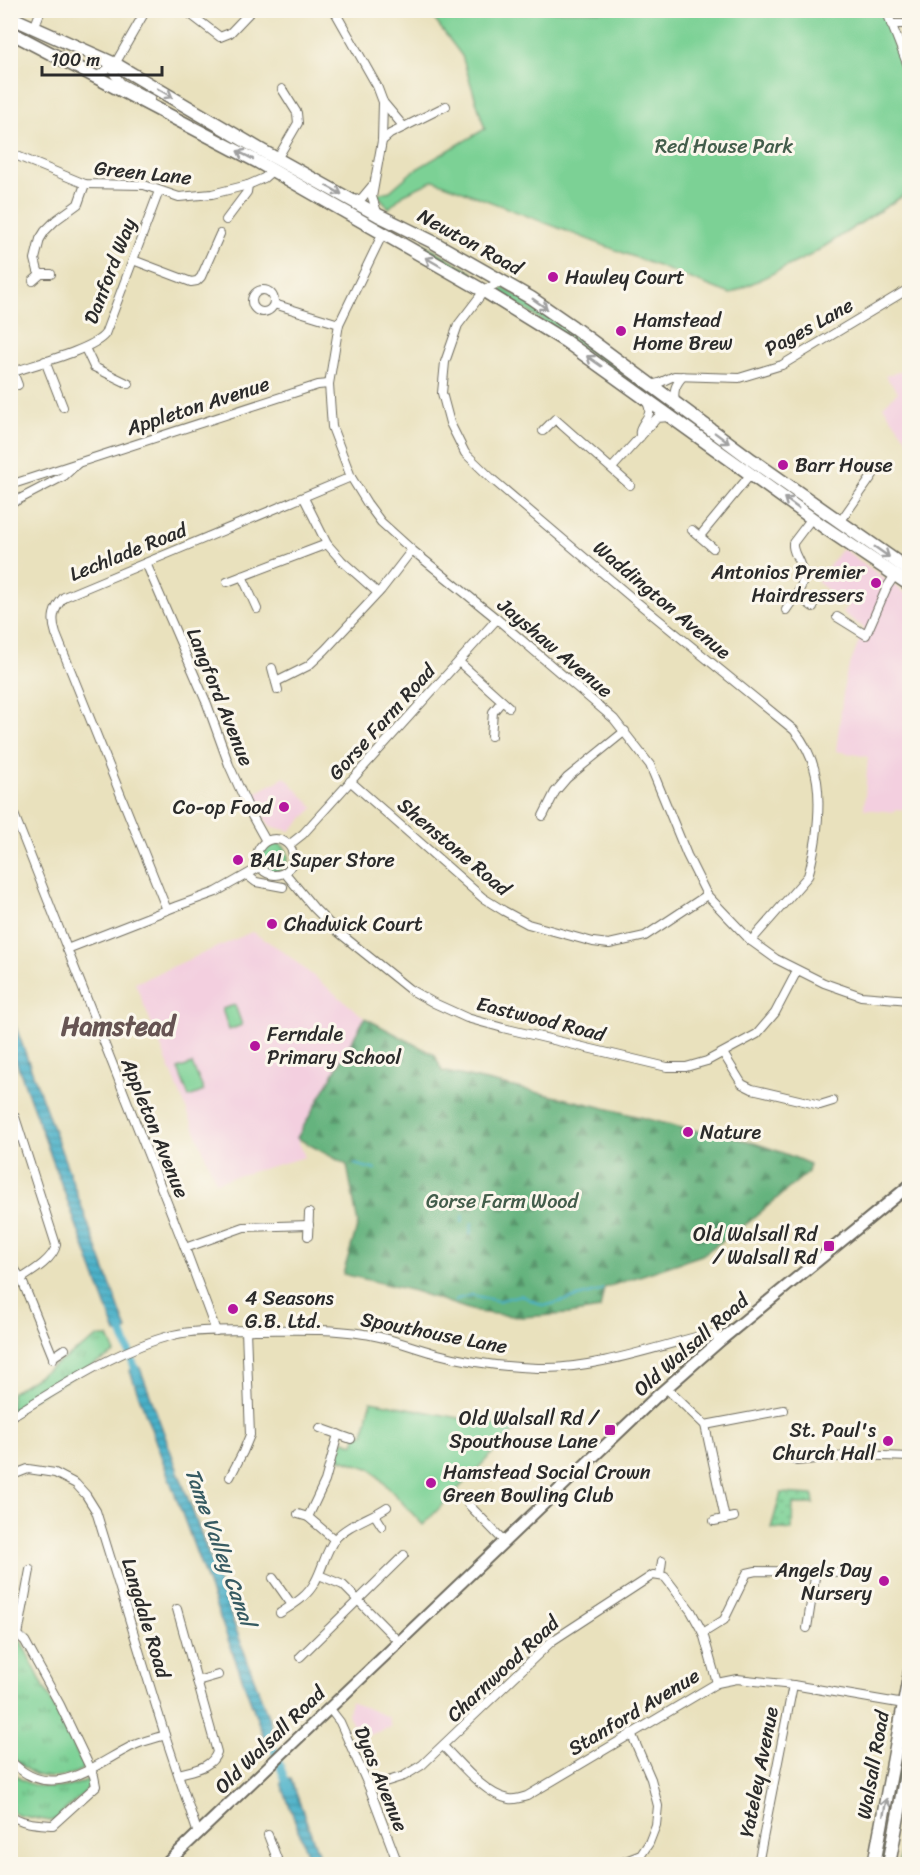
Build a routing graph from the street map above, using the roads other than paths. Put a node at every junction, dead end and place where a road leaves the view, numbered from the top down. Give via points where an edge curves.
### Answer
1 (41, 10) edge
2 (146, 10) edge
3 (185, 10) edge
4 (252, 10) edge
5 (334, 10) edge
6 (886, 10) edge
7 (10, 17) edge
8 (891, 24) junction
9 (909, 24) edge
10 (34, 28) junction
11 (10, 32) edge
12 (115, 64) junction
13 (909, 71) edge
14 (96, 77) junction
15 (282, 89) dead end
16 (383, 102) junction
17 (446, 105) dead end
18 (404, 127) junction
19 (195, 130) junction
20 (382, 141) junction
21 (10, 153) edge
22 (275, 165) junction
23 (85, 184) junction
24 (248, 184) junction
25 (373, 185) junction
26 (159, 191) junction
27 (353, 201) junction
28 (378, 215) junction
29 (226, 220) dead end
30 (383, 233) junction
31 (220, 234) dead end
32 (133, 260) junction
33 (466, 260) junction
34 (41, 274) junction
35 (51, 274) dead end
36 (33, 281) dead end
37 (507, 284) junction
38 (909, 288) edge
39 (484, 291) junction
40 (274, 304) dead end
41 (339, 324) junction
42 (85, 348) junction
43 (45, 360) junction
44 (12, 373) edge
45 (683, 376) junction
46 (129, 384) dead end
47 (329, 384) junction
48 (651, 385) junction
49 (18, 386) dead end
50 (642, 395) junction
51 (675, 403) junction
52 (63, 407) dead end
53 (672, 417) junction
54 (543, 431) dead end
55 (640, 437) junction
56 (79, 462) junction
57 (612, 468) junction
58 (875, 472) dead end
59 (751, 474) junction
60 (351, 477) junction
61 (10, 485) edge
62 (630, 485) dead end
63 (304, 498) junction
64 (10, 504) edge
65 (813, 518) junction
66 (840, 522) junction
67 (692, 530) dead end
68 (700, 536) junction
69 (327, 544) junction
70 (713, 548) dead end
71 (412, 550) junction
72 (146, 563) junction
73 (909, 571) edge
74 (895, 575) junction
75 (242, 576) junction
76 (228, 582) dead end
77 (909, 585) edge
78 (378, 593) junction
79 (796, 595) junction
80 (813, 607) dead end
81 (257, 609) dead end
82 (786, 610) dead end
83 (837, 617) dead end
84 (497, 619) junction
85 (459, 662) junction
86 (272, 668) dead end
87 (624, 731) junction
88 (491, 736) dead end
89 (350, 781) junction
90 (10, 804) edge
91 (543, 816) dead end
92 (266, 841) junction
93 (289, 845) junction
94 (260, 867) junction
95 (285, 873) junction
96 (247, 875) junction
97 (283, 887) dead end
98 (708, 895) junction
99 (167, 910) junction
100 (752, 941) junction
101 (67, 949) junction
102 (797, 971) junction
103 (909, 1000) edge
104 (723, 1053) junction
105 (833, 1101) dead end
106 (10, 1113) edge
107 (909, 1185) edge
108 (309, 1214) dead end
109 (309, 1224) junction
110 (308, 1236) dead end
111 (185, 1248) junction
112 (10, 1263) edge
113 (21, 1278) junction
114 (10, 1286) edge
115 (246, 1330) junction
116 (216, 1331) junction
117 (721, 1340) junction
118 (65, 1350) dead end
119 (666, 1388) junction
120 (784, 1410) dead end
121 (10, 1417) edge
122 (705, 1425) junction
123 (320, 1428) dead end
124 (338, 1434) junction
125 (351, 1439) dead end
126 (909, 1457) edge
127 (796, 1461) dead end
128 (10, 1476) edge
129 (230, 1477) dead end
130 (468, 1504) dead end
131 (387, 1507) dead end
132 (298, 1514) dead end
133 (375, 1515) junction
134 (309, 1517) junction
135 (734, 1517) dead end
136 (725, 1519) junction
137 (714, 1521) dead end
138 (382, 1526) dead end
139 (334, 1540) junction
140 (504, 1541) junction
141 (404, 1555) dead end
142 (662, 1561) dead end
143 (30, 1570) dead end
144 (816, 1571) junction
145 (848, 1572) dead end
146 (319, 1575) junction
147 (660, 1575) junction
148 (273, 1578) dead end
149 (357, 1600) junction
150 (292, 1605) junction
151 (280, 1613) dead end
152 (176, 1614) dead end
153 (807, 1628) dead end
154 (703, 1633) junction
155 (14, 1634) edge
156 (399, 1642) junction
157 (300, 1657) dead end
158 (909, 1672) edge
159 (218, 1675) dead end
160 (197, 1681) junction
161 (717, 1683) junction
162 (793, 1685) junction
163 (904, 1704) junction
164 (330, 1709) junction
165 (631, 1733) junction
166 (165, 1735) junction
167 (443, 1746) junction
168 (909, 1753) edge
169 (10, 1760) edge
170 (90, 1770) junction
171 (179, 1774) junction
172 (369, 1788) junction
173 (10, 1814) edge
174 (198, 1834) junction
175 (268, 1835) dead end
176 (166, 1864) edge
177 (279, 1864) edge
178 (398, 1864) edge
179 (618, 1864) edge
180 (758, 1864) edge
181 (874, 1864) edge
182 (889, 1864) edge

1 - 10 street
2 - 12 street
3 - 4 street via 220,37 230,33
5 - 16 street
6 - 8 street
7 - 10 highway, Newton Road
8 - 9 street
8 - 13 street
10 - 12 highway, Newton Road
11 - 14 highway, Newton Road
12 - 14 street
12 - 19 street via 114,74 121,83 185,118
12 -> 22 highway, Newton Road
14 - 19 highway, Newton Road
15 - 22 street via 297,113 298,123
16 - 18 street
16 - 20 street
17 - 18 street
18 - 20 street
22 -> 19 highway, Newton Road
20 - 25 street
21 - 23 street, Green Lane
22 - 24 street, Green Lane via 264,178
22 -> 27 highway, Newton Road
22 - 30 highway, Newton Road
23 - 26 street, Green Lane via 144,186
23 - 34 street via 78,204 56,220 40,239 35,259
24 - 26 street, Green Lane via 212,194 179,197
24 - 29 street via 247,192
25 - 27 street via 362,198
25 - 28 street
26 - 32 street, Danford Way
27 - 28 highway, Newton Road
28 - 33 highway, Newton Road
39 -> 30 highway, Newton Road
30 - 41 street, Jayshaw Avenue
31 - 32 street via 197,281
32 - 42 street, Danford Way via 105,334
33 - 37 highway, Newton Road
33 - 39 street via 483,280
34 - 35 street
34 - 36 street
37 - 39 street via 497,283
37 -> 48 highway, Newton Road
38 - 45 street, Pages Lane via 782,365 739,378
50 -> 39 highway, Newton Road
39 - 100 street, Waddington Avenue via 458,325 445,362 442,393 450,423 465,453 632,598 794,730 808,753 820,796 812,864 808,876
40 - 41 street
41 - 47 street, Jayshaw Avenue
42 - 43 street, Danford Way
42 - 46 street via 94,367
43 - 44 street, Danford Way
43 - 52 street
44 - 49 street
45 - 48 street, Pages Lane
45 - 51 street via 676,384
47 - 56 street, Appleton Avenue
47 - 60 street, Jayshaw Avenue via 332,428
48 - 51 highway, Newton Road
50 - 53 highway, Newton Road
50 - 55 street via 650,412 640,428
51 -> 66 highway, Newton Road
53 - 55 street via 657,418
53 - 59 highway, Newton Road
54 - 57 street via 555,419
55 - 57 street
56 - 61 street, Appleton Avenue
56 - 64 street, Appleton Avenue via 64,476
57 - 62 street
58 - 66 street
65 -> 59 highway, Newton Road
59 - 68 street
60 - 63 street, Lechlade Road
60 - 71 street, Jayshaw Avenue via 381,522
63 - 69 street
63 - 72 street, Lechlade Road
65 - 74 highway, Newton Road
65 - 79 street via 793,543 804,578
66 -> 73 highway, Newton Road
67 - 68 street
68 - 70 street
69 - 75 street
69 - 78 street
71 - 78 street
71 - 84 street, Jayshaw Avenue
72 - 92 street, Langford Avenue via 229,765
72 - 99 street, Lechlade Road via 64,597 53,615 53,624
74 - 77 highway, Newton Road
74 - 83 street via 866,635
75 - 76 street
75 - 81 street
78 - 86 street via 309,666 277,686
79 - 80 street
79 - 82 street
84 - 85 street, Gorse Farm Road
84 - 87 street, Jayshaw Avenue
85 - 88 street via 506,704 493,712
85 - 89 street, Gorse Farm Road
87 - 91 street via 567,778
87 - 98 street, Jayshaw Avenue via 650,765
89 - 93 street, Gorse Farm Road
89 - 98 street, Shenstone Road via 483,898 528,924 609,944 645,936
90 - 101 street, Appleton Avenue
92 - 93 street via 282,840
92 - 94 street via 258,850
93 - 95 street via 294,857
94 - 95 street via 271,875
94 - 96 street
95 - 104 street, Eastwood Road via 322,915 409,989 467,1018 667,1067 686,1067
96 - 97 street via 256,882
96 - 99 street via 216,892
98 - 100 street, Jayshaw Avenue
99 - 101 street
100 - 102 street, Jayshaw Avenue
101 - 111 street, Appleton Avenue
102 - 103 street, Jayshaw Avenue via 861,996
102 - 104 street, Eastwood Road via 775,1013 757,1034
104 - 105 street via 742,1084 752,1089 820,1105
106 - 113 street via 15,1117 56,1245 52,1255
107 - 117 main road, Old Walsall Road
108 - 109 street
109 - 110 street
109 - 111 street via 244,1227
111 - 116 street, Appleton Avenue
112 - 113 street
113 - 114 street
113 - 118 street via 53,1359
115 - 116 street, Spouthouse Lane
115 - 117 street, Spouthouse Lane via 362,1333 436,1354 538,1368 589,1363 707,1334
115 - 129 street via 250,1435
116 - 121 street, Spouthouse Lane via 174,1335 142,1346 88,1371
117 - 119 main road, Old Walsall Road
119 - 122 street
119 - 140 main road, Old Walsall Road
120 - 122 street
122 - 136 street
123 - 124 street
124 - 125 street
124 - 134 street via 325,1481
126 - 127 street via 856,1455
128 - 166 street, Langdale Road via 28,1469 55,1473 87,1495 96,1511
130 - 140 street
131 - 133 street
132 - 134 street
133 - 138 street
133 - 139 street
134 - 139 street
135 - 136 street
136 - 137 street
139 - 146 street
140 - 156 main road, Old Walsall Road
141 - 149 street
142 - 147 street
143 - 155 street
144 - 145 street
144 - 153 street
144 - 154 street via 747,1573 724,1620
146 - 149 street via 343,1585
146 - 150 street via 306,1596
147 - 154 street via 675,1588
147 - 167 street, Charnwood Road via 653,1575 552,1641
148 - 150 street
149 - 156 street
149 - 157 street
150 - 151 street
152 - 160 street
154 - 161 street
155 - 170 street via 25,1641
156 - 164 main road, Old Walsall Road
158 - 163 highway, Walsall Road
159 - 160 street
160 - 171 street via 217,1752 209,1764
161 - 162 street, Stanford Avenue via 737,1679
161 - 165 street, Stanford Avenue
162 - 163 street, Stanford Avenue
162 - 180 street, Yateley Avenue
181 -> 163 highway, Walsall Road
164 - 172 street, Dyas Avenue via 340,1722
164 - 174 main road, Old Walsall Road
165 - 167 street, Stanford Avenue via 515,1800 491,1792
165 - 179 street via 658,1806 656,1825 641,1855
166 - 170 street via 133,1746
166 - 171 street, Langdale Road
167 - 172 street, Charnwood Road via 404,1776
168 - 182 highway, Walsall Road
169 - 170 street via 29,1776 46,1780 73,1778
170 - 173 street via 96,1786 53,1825 36,1824
171 - 174 street, Langdale Road
172 - 178 street, Dyas Avenue
174 - 176 main road, Old Walsall Road
175 - 177 street

